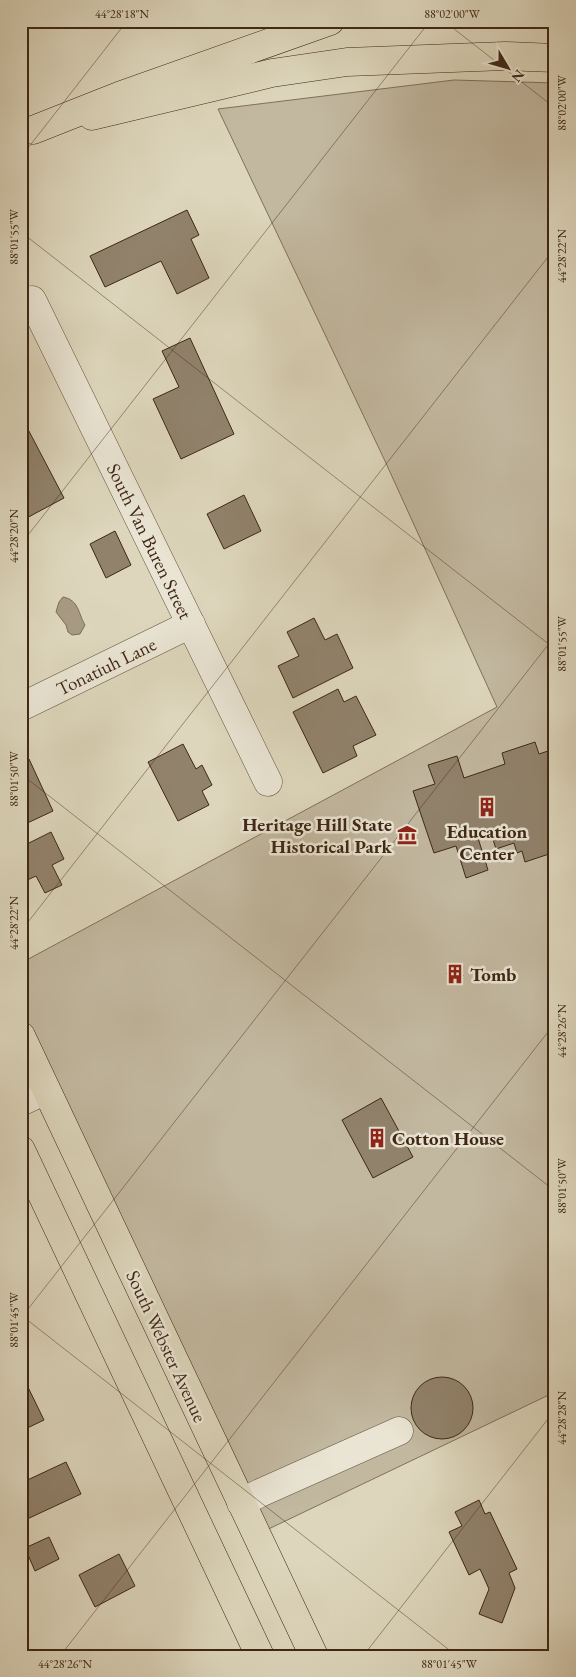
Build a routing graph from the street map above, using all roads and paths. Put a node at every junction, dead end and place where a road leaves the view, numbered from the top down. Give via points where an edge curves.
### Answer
1 (330, 21) edge
2 (555, 58) edge
3 (27, 132) edge
4 (32, 300) dead end
5 (191, 624) junction
6 (21, 707) edge
7 (268, 782) dead end
8 (21, 1036) edge
9 (46, 1090) junction
10 (21, 1102) edge
11 (21, 1150) edge
12 (400, 1431) dead end
13 (241, 1503) junction
14 (260, 1656) edge
15 (314, 1656) edge

1 - 3 main road via 118,96
2 - 3 main road via 505,56 347,62 272,73
4 - 5 street, South Van Buren Street
5 - 6 street, Tonatiuh Lane
5 - 7 street, South Van Buren Street
8 - 9 main road, South Webster Avenue
9 - 10 street
9 - 13 main road, South Webster Avenue
11 - 14 main road
12 - 13 street
13 - 15 main road, South Webster Avenue

